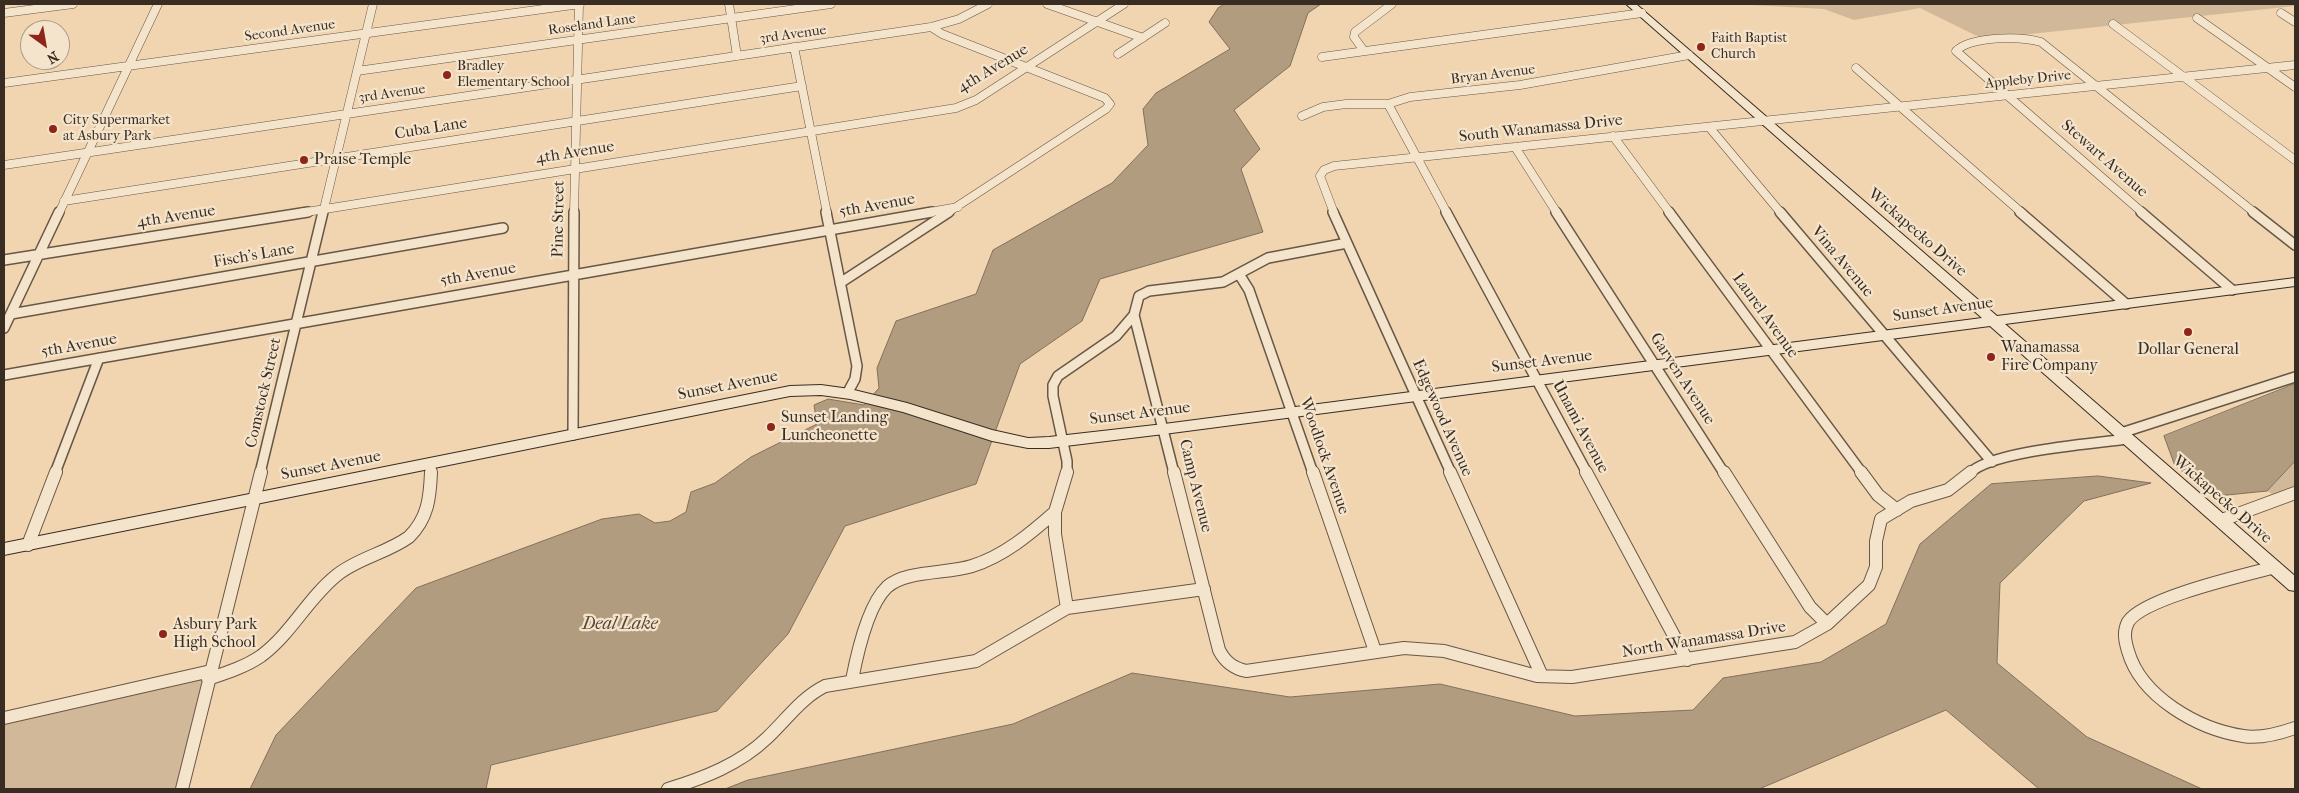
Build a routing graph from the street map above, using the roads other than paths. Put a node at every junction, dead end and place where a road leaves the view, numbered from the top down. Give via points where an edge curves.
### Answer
1 (73, 4) edge
2 (158, 4) edge
3 (373, 4) edge
4 (580, 4) edge
5 (730, 4) edge
6 (831, 4) edge
7 (988, 4) edge
8 (1046, 4) edge
9 (1124, 4) edge
10 (1392, 4) edge
11 (1631, 4) edge
12 (4, 13) edge
13 (1642, 13) junction
14 (2281, 13) dead end
15 (732, 18) junction
16 (2197, 18) dead end
17 (1096, 22) junction
18 (2295, 22) edge
19 (1165, 23) dead end
20 (2113, 24) dead end
21 (931, 27) junction
22 (366, 33) junction
23 (1143, 38) junction
24 (579, 40) junction
25 (794, 48) junction
26 (1364, 51) junction
27 (1118, 54) dead end
28 (1688, 55) junction
29 (737, 56) junction
30 (1322, 57) dead end
31 (2295, 65) edge
32 (129, 66) junction
33 (1027, 67) junction
34 (1856, 68) dead end
35 (2268, 68) junction
36 (357, 71) junction
37 (2183, 77) junction
38 (578, 79) junction
39 (4, 83) edge
40 (802, 86) junction
41 (2096, 86) junction
42 (2295, 86) edge
43 (2007, 95) junction
44 (1388, 104) junction
45 (1900, 106) junction
46 (348, 114) junction
47 (1302, 116) dead end
48 (577, 121) junction
49 (1764, 121) junction
50 (1709, 127) junction
51 (811, 130) junction
52 (1613, 136) junction
53 (1515, 147) junction
54 (87, 152) junction
55 (1416, 157) junction
56 (336, 159) junction
57 (2295, 160) edge
58 (4, 165) edge
59 (575, 168) junction
60 (1323, 171) joint
61 (64, 201) junction
62 (958, 207) junction
63 (324, 208) junction
64 (503, 228) dead end
65 (830, 229) junction
66 (1347, 243) junction
67 (2295, 245) edge
68 (39, 255) junction
69 (4, 260) edge
70 (311, 262) junction
71 (573, 274) junction
72 (1240, 274) junction
73 (2295, 282) edge
74 (840, 283) junction
75 (2232, 290) junction
76 (2126, 304) junction
77 (11, 314) junction
78 (1134, 314) junction
79 (1992, 321) junction
80 (296, 323) junction
81 (4, 328) edge
82 (1884, 335) junction
83 (1771, 350) junction
84 (100, 358) junction
85 (1656, 365) junction
86 (4, 375) edge
87 (2295, 377) edge
88 (1538, 380) junction
89 (848, 392) junction
90 (1415, 395) junction
91 (1292, 411) junction
92 (1164, 429) junction
93 (573, 435) junction
94 (2124, 436) junction
95 (1062, 441) junction
96 (1992, 462) junction
97 (431, 463) junction
98 (2295, 493) edge
99 (254, 499) junction
100 (1897, 510) junction
101 (1055, 512) junction
102 (2222, 520) junction
103 (28, 544) junction
104 (4, 549) edge
105 (2275, 567) junction
106 (2295, 585) edge
107 (1204, 589) junction
108 (1067, 608) junction
109 (1827, 624) junction
110 (1375, 651) junction
111 (1687, 660) junction
112 (1228, 664) joint
113 (210, 675) junction
114 (1542, 676) junction
115 (852, 680) junction
116 (4, 718) edge
117 (2295, 728) edge
118 (182, 789) edge
119 (668, 789) edge

1 - 12 street
2 - 32 street
3 - 22 street, Comstock Street
4 - 22 street, Second Avenue
4 - 24 street, Pine Street
5 - 15 street
6 - 15 street, Roseland Lane
7 - 21 street, 3rd Avenue via 959,19
8 - 17 street
9 - 17 street, 4th Avenue
10 - 26 street via 1355,32 1354,37
11 - 13 street, Wickapecko Drive
13 - 26 street
13 - 28 street, Wickapecko Drive
14 - 18 street
15 - 24 street, Roseland Lane
15 - 29 street
16 - 35 street
17 - 23 street
17 - 33 street, 4th Avenue
19 - 23 street
20 - 37 street
21 - 25 street, 3rd Avenue
21 - 33 street
22 - 32 street, Second Avenue
22 - 36 street, Comstock Street
23 - 27 street
24 - 36 street, Roseland Lane
24 - 38 street, Pine Street
25 - 29 street, 3rd Avenue
25 - 40 street
26 - 30 street
28 - 44 street, Bryan Avenue via 1520,86 1410,97
28 - 49 street, Wickapecko Drive
29 - 38 street, 3rd Avenue
31 - 35 street, Appleby Drive
32 - 39 street, Second Avenue
32 - 54 street
33 - 51 street, 4th Avenue via 964,106
33 - 62 street via 1105,98 1110,104
34 - 45 street
35 - 37 street, Appleby Drive
35 - 42 street
36 - 46 street, Comstock Street
37 - 41 street, Appleby Drive
37 - 57 street
38 - 46 street, 3rd Avenue
38 - 48 street, Pine Street
40 - 48 street, Cuba Lane
40 - 51 street
41 - 43 street, Appleby Drive
41 - 43 street, Stewart Avenue via 2042,42 2028,38 1968,44 1956,50
41 - 67 street
43 - 45 street, Appleby Drive
43 - 75 street, Stewart Avenue
44 - 47 street, Bryan Avenue via 1339,105 1316,109
44 - 55 street, Unami Avenue
45 - 49 street, Appleby Drive
45 - 76 street
46 - 54 street, 3rd Avenue
46 - 56 street, Comstock Street
48 - 56 street, Cuba Lane
48 - 59 street, Pine Street
49 - 50 street, South Wanamassa Drive
49 - 79 street, Wickapecko Drive
50 - 52 street, South Wanamassa Drive
50 - 82 street, Vina Avenue
51 - 59 street, 4th Avenue
51 - 65 street
52 - 53 street, South Wanamassa Drive
52 - 83 street, Laurel Avenue
53 - 55 street, South Wanamassa Drive
53 - 85 street, Garven Avenue
54 - 58 street, 3rd Avenue
54 - 61 street
55 - 60 street, South Wanamassa Drive via 1334,166
55 - 88 street, Unami Avenue
56 - 61 street, Cuba Lane
56 - 63 street, Comstock Street
59 - 63 street, 4th Avenue
59 - 71 street, Pine Street
60 - 66 street, Edgewood Avenue via 1320,180
61 - 68 street
62 - 65 street, 5th Avenue
62 - 74 street
63 - 68 street, 4th Avenue
63 - 70 street, Comstock Street
64 - 70 street, Fisch's Lane
65 - 71 street, 5th Avenue
65 - 74 street
66 - 72 street via 1268,258
66 - 90 street, Edgewood Avenue
68 - 69 street, 4th Avenue
68 - 77 street
70 - 77 street, Fisch's Lane
70 - 80 street, Comstock Street
71 - 80 street, 5th Avenue
71 - 93 street, Pine Street
72 - 78 street via 1222,282 1149,291 1139,296
72 - 91 street, Woodlock Avenue via 1249,290
73 - 75 street, Sunset Avenue
74 - 89 street via 857,366
75 - 76 street, Sunset Avenue
76 - 79 street, Sunset Avenue
77 - 81 street
78 - 92 street, Camp Avenue
78 - 95 street via 1116,336 1062,372 1053,385
79 - 82 street, Sunset Avenue
79 - 94 street, Wickapecko Drive
80 - 84 street, 5th Avenue
80 - 99 street, Comstock Street
82 - 83 street, Sunset Avenue
82 - 96 street, Vina Avenue
83 - 85 street, Sunset Avenue
83 - 100 street, Laurel Avenue via 1878,495
84 - 86 street, 5th Avenue
84 - 103 street
85 - 88 street, Sunset Avenue
85 - 109 street, Garven Avenue via 1810,608
87 - 94 street, North Wanamassa Drive
88 - 90 street, Sunset Avenue
88 - 111 street, Unami Avenue
89 - 93 street, Sunset Avenue via 816,389 790,392
89 - 95 street, Sunset Avenue via 1003,438 1029,443
90 - 91 street, Sunset Avenue
90 - 114 street, Edgewood Avenue
91 - 92 street, Sunset Avenue
91 - 110 street, Woodlock Avenue
92 - 95 street, Sunset Avenue
92 - 107 street, Camp Avenue
93 - 97 street, Sunset Avenue
94 - 96 street, North Wanamassa Drive via 2007,456
94 - 102 street, Wickapecko Drive
95 - 101 street via 1067,474
96 - 100 street, North Wanamassa Drive via 1976,467 1948,490 1911,501
97 - 99 street, Sunset Avenue
97 - 113 street via 426,512 414,532 402,542 338,574 273,646 257,659
98 - 102 street
99 - 103 street, Sunset Avenue
99 - 113 street, Comstock Street
100 - 109 street, North Wanamassa Drive via 1882,518 1876,541 1876,567 1869,585
101 - 108 street via 1055,534
101 - 115 street via 1027,537 986,561 890,585 880,595 857,655
102 - 105 street, Wickapecko Drive
103 - 104 street, Sunset Avenue
105 - 106 street, Wickapecko Drive
105 - 117 street via 2148,606 2130,618 2125,642 2132,662 2153,690 2194,719 2254,737 2271,736
107 - 108 street
107 - 112 street, Camp Avenue via 1219,650
108 - 115 street via 976,662
109 - 111 street, North Wanamassa Drive via 1795,642
110 - 112 street, North Wanamassa Drive via 1251,672
110 - 114 street, North Wanamassa Drive via 1404,648 1436,650
111 - 114 street, North Wanamassa Drive via 1572,677
113 - 116 street
113 - 118 street, Comstock Street
115 - 119 street via 816,689 751,750 710,775

